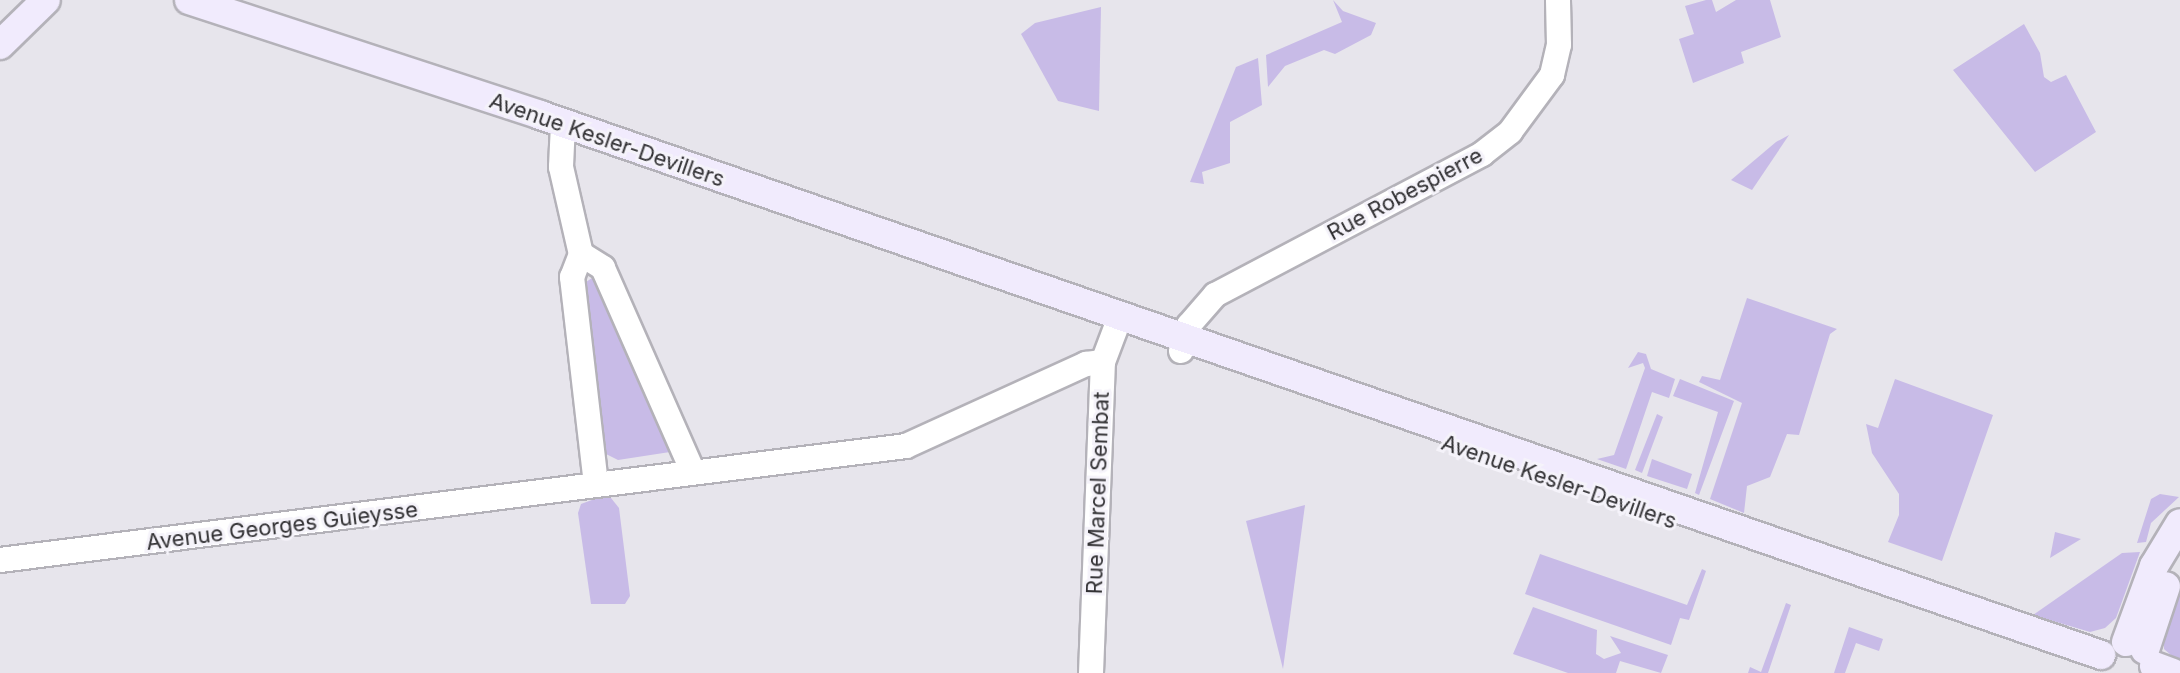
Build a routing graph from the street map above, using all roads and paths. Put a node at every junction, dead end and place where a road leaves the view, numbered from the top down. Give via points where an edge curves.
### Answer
1 (46, 0) edge
2 (189, 0) edge
3 (1558, 0) edge
4 (0, 45) edge
5 (563, 124) junction
6 (581, 254) junction
7 (1117, 321) junction
8 (1183, 345) junction
9 (1103, 362) junction
10 (1049, 382) junction
11 (1102, 410) junction
12 (692, 470) junction
13 (596, 484) junction
14 (2180, 523) edge
15 (2180, 547) edge
16 (0, 560) edge
17 (2151, 661) edge
18 (2098, 664) edge
19 (1091, 673) edge

1 - 4 main road
2 - 5 main road, Avenue Kesler-Devillers
3 - 8 street, Rue Robespierre via 1559,45 1552,75 1510,132 1482,154 1215,295 1189,325
5 - 6 street via 561,167
5 - 7 main road, Avenue Kesler-Devillers
6 - 12 street via 603,268
6 - 13 street via 572,277
7 - 8 main road, Avenue Kesler-Devillers
7 - 9 street, Rue Marcel Sembat
8 - 18 main road, Avenue Kesler-Devillers
9 - 10 street, Avenue Georges Guieysse via 1086,364
9 - 11 street, Rue Marcel Sembat
10 - 11 street via 1080,388
10 - 12 street, Avenue Georges Guieysse via 906,446
11 - 19 street, Rue Marcel Sembat
12 - 13 street, Avenue Georges Guieysse
13 - 16 street, Avenue Georges Guieysse
14 - 17 main road via 2154,566
15 - 17 main road
17 - 18 main road

